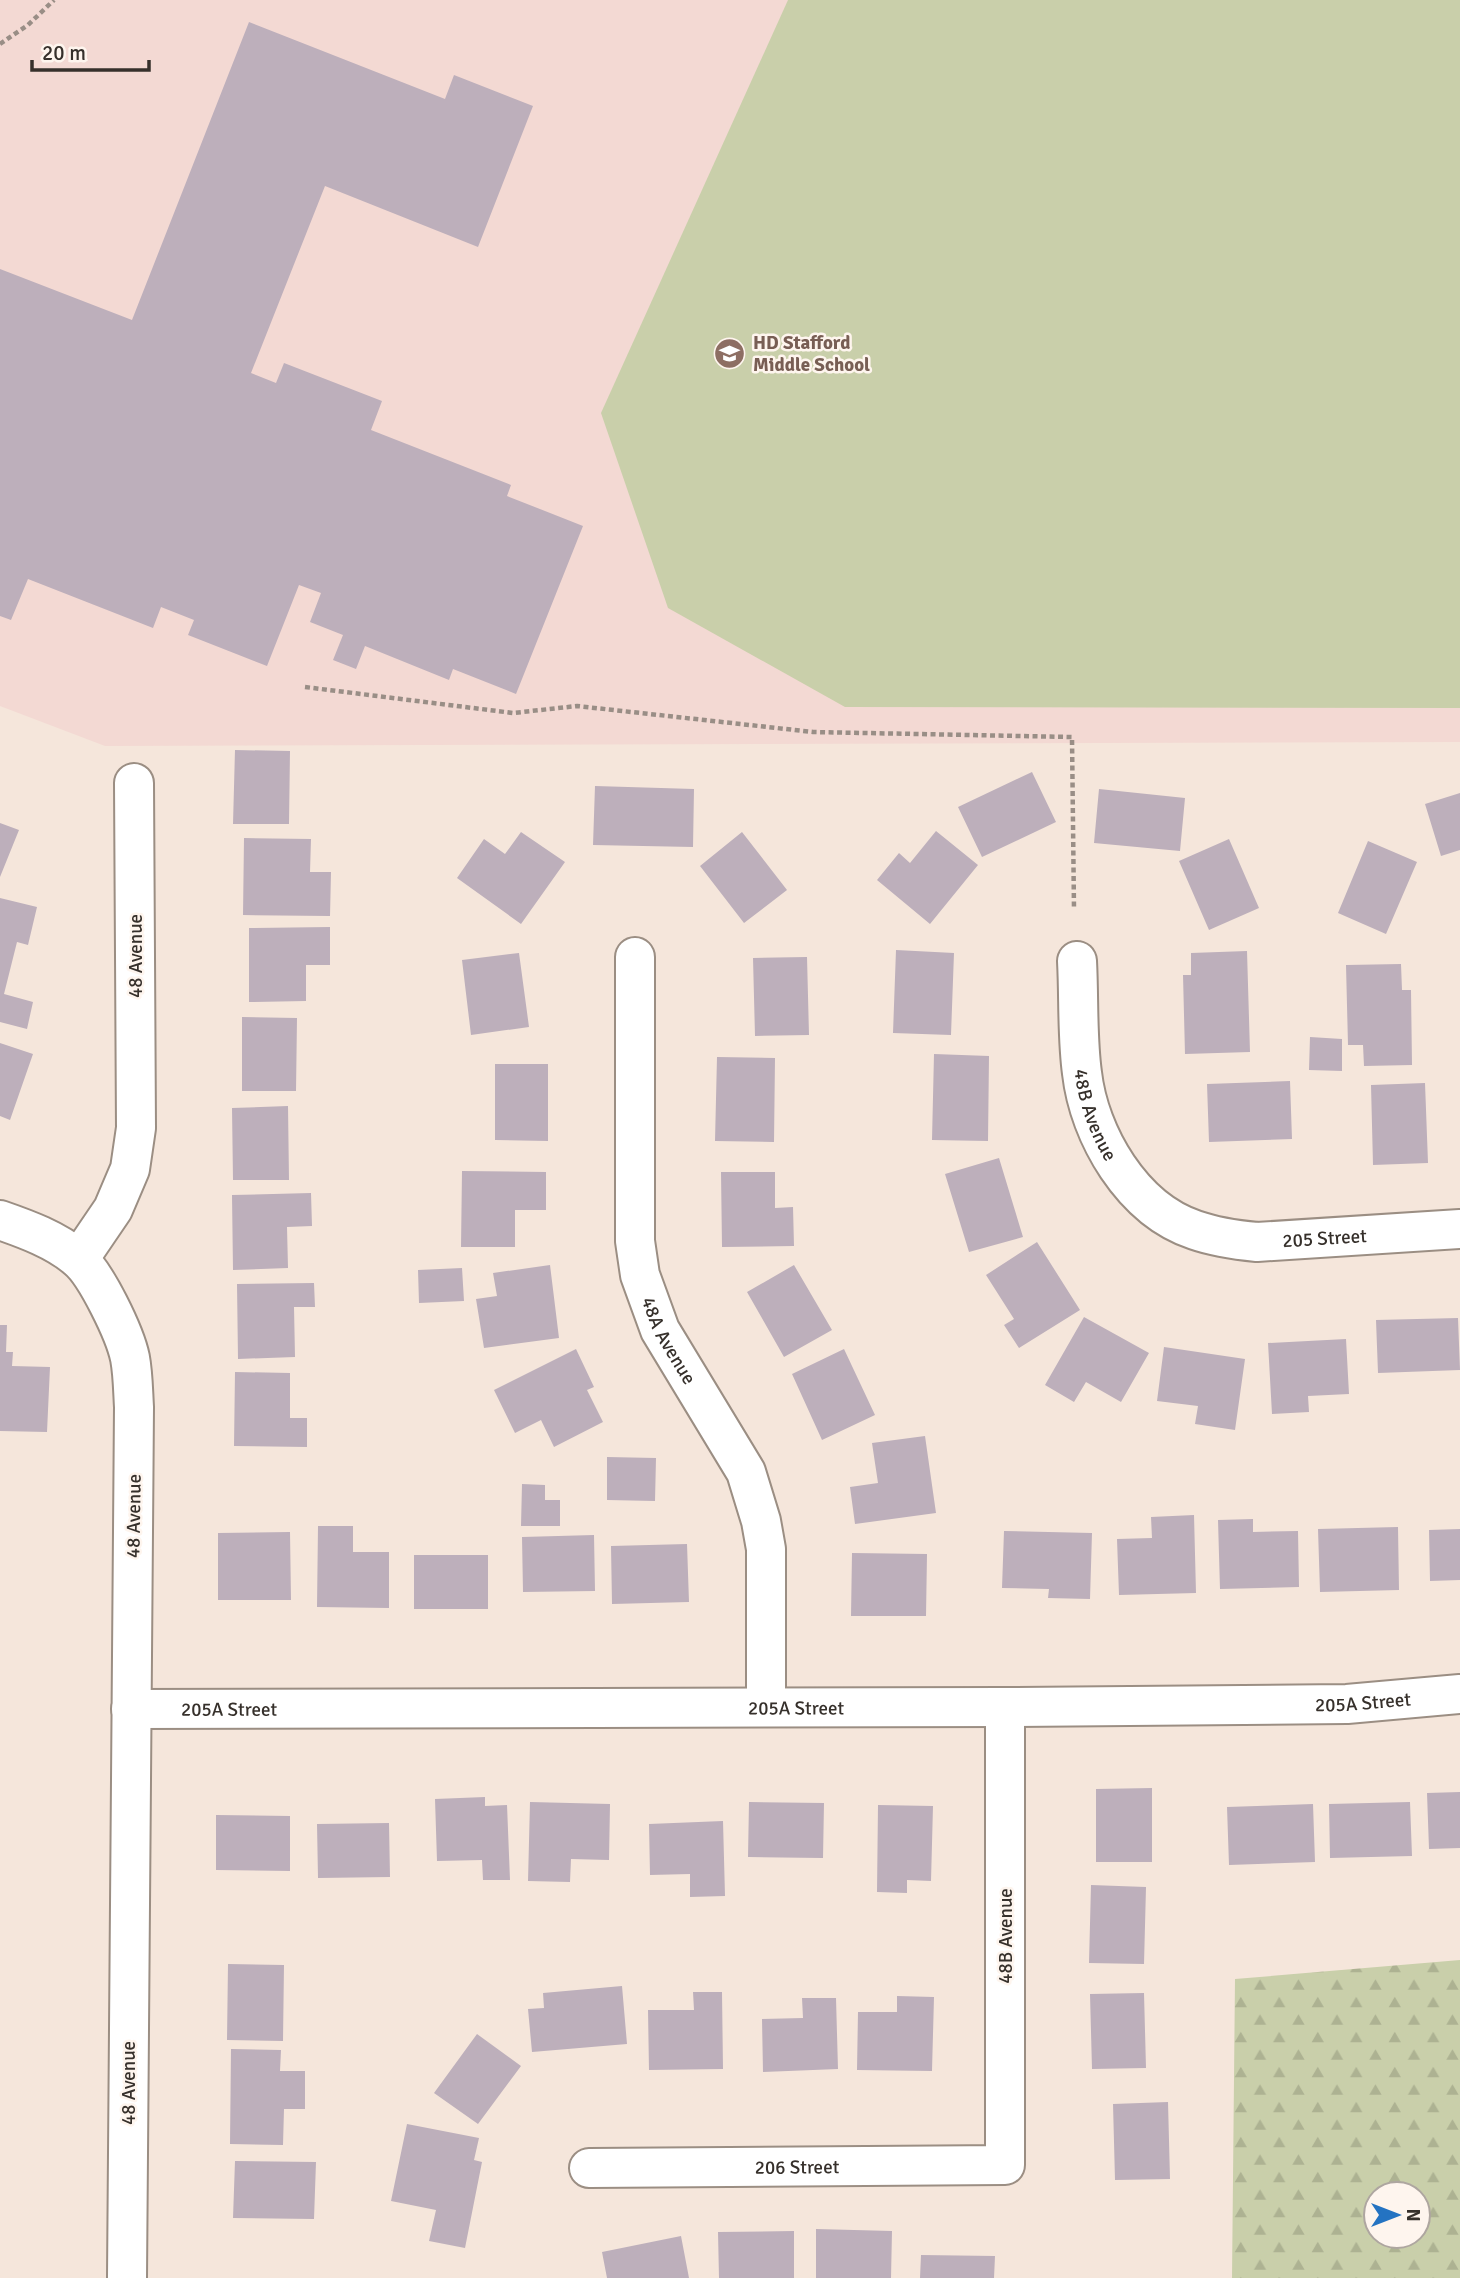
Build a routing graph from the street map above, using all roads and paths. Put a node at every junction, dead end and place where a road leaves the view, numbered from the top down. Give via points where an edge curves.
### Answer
1 (54, 0) edge
2 (0, 44) edge
3 (304, 687) dead end
4 (134, 783) dead end
5 (1074, 909) dead end
6 (635, 957) dead end
7 (1077, 961) dead end
8 (0, 1220) edge
9 (1460, 1229) edge
10 (1192, 1230) joint
11 (79, 1259) junction
12 (1460, 1694) edge
13 (766, 1707) junction
14 (1005, 1707) junction
15 (131, 1709) junction
16 (1005, 2165) joint
17 (589, 2168) dead end
18 (127, 2278) edge

1 - 2 path
3 - 5 path via 513,713 577,706 813,732 1072,737
4 - 11 street, 48 Avenue via 136,1128 130,1169 113,1209
6 - 13 street, 48A Avenue via 635,1241 640,1275 660,1330 746,1472 754,1496 766,1549
7 - 10 street, 48B Avenue via 1082,1073 1090,1115 1125,1179 1156,1207
8 - 11 street
9 - 10 street, 205 Street via 1257,1242
11 - 15 street, 48 Avenue via 99,1288 130,1357 134,1407
12 - 14 street, 205A Street via 1348,1704
13 - 14 street, 205A Street
13 - 15 street, 205A Street
14 - 16 street, 48B Avenue
15 - 18 street, 48 Avenue
16 - 17 street, 206 Street

